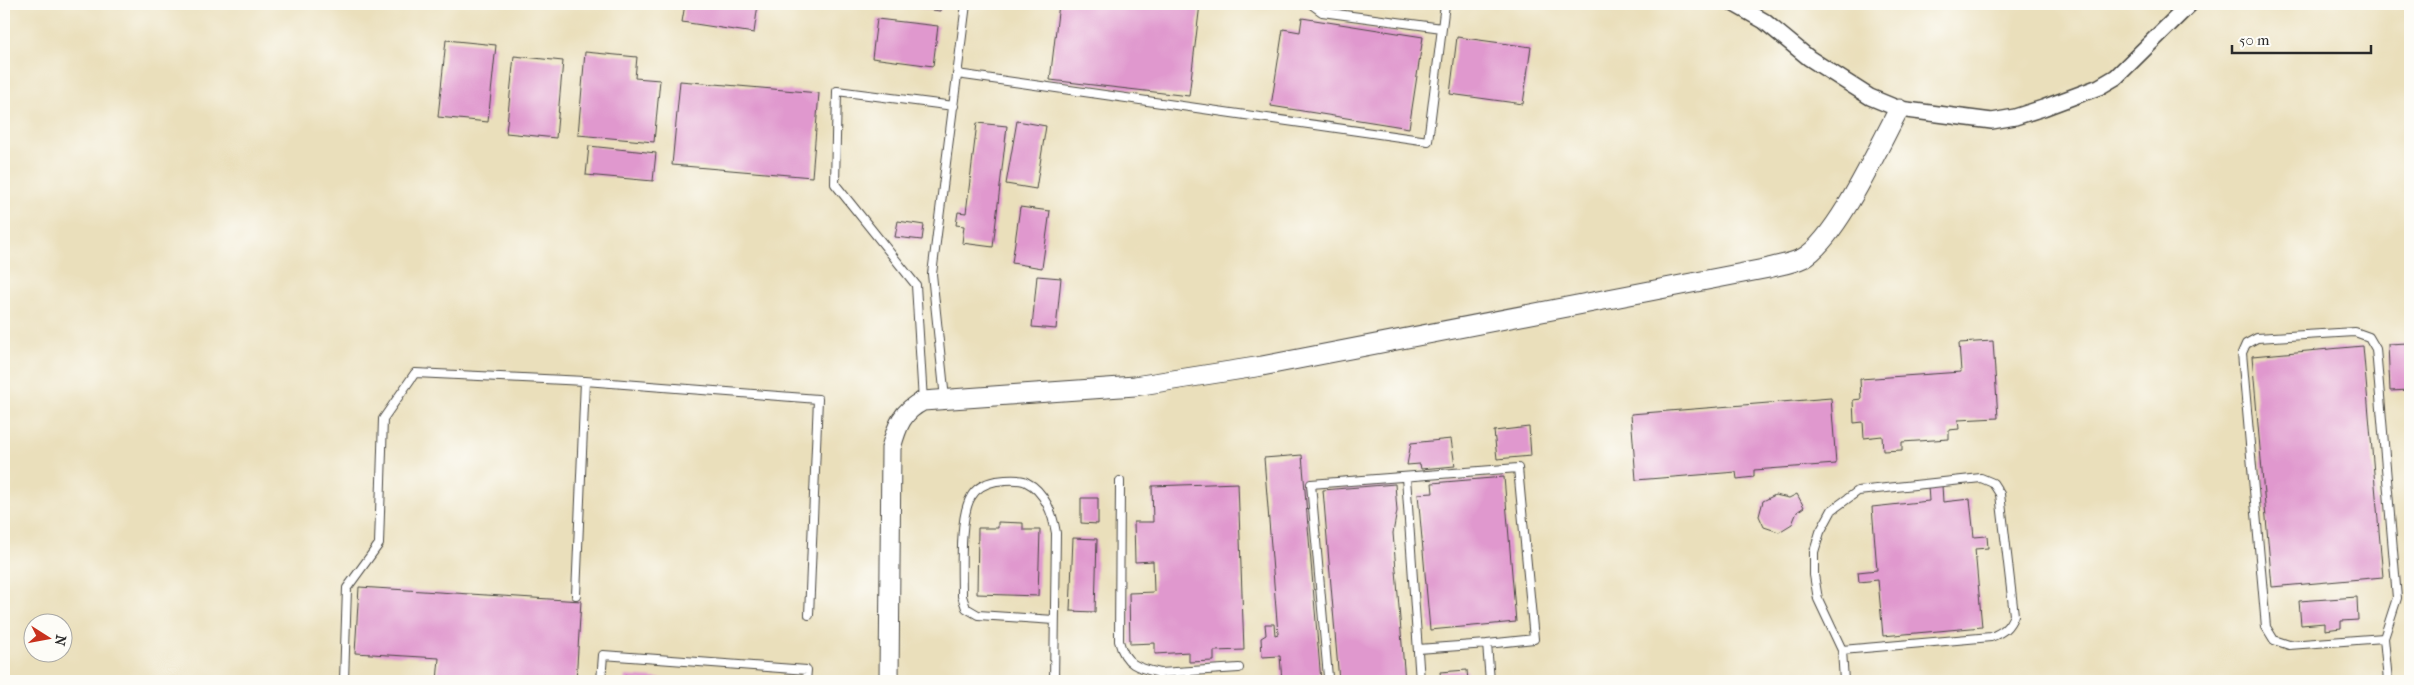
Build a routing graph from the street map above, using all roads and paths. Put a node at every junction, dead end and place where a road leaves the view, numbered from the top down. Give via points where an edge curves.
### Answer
1 (966, 4) edge
2 (1311, 4) edge
3 (1445, 4) edge
4 (1734, 4) edge
5 (2190, 4) edge
6 (1442, 28) junction
7 (958, 74) junction
8 (954, 106) junction
9 (1899, 109) junction
10 (585, 381) junction
11 (945, 399) junction
12 (923, 400) junction
13 (1406, 476) junction
14 (1120, 480) dead end
15 (576, 595) dead end
16 (810, 615) dead end
17 (1054, 620) junction
18 (2384, 638) junction
19 (1487, 644) junction
20 (1418, 649) junction
21 (1842, 650) junction
22 (1239, 668) dead end
23 (1160, 677) edge
24 (1328, 677) dead end
25 (344, 681) edge
26 (601, 681) edge
27 (806, 681) edge
28 (889, 681) edge
29 (1054, 681) edge
30 (1420, 681) edge
31 (1490, 681) edge
32 (1844, 681) edge
33 (2388, 681) edge

1 - 7 lane
2 - 6 lane via 1322,12
3 - 6 lane
4 - 9 street via 1764,21 1809,58 1862,92
5 - 9 street via 2116,77 2099,87 2043,108 1992,121
6 - 7 lane via 1428,141
7 - 8 lane
8 - 11 lane via 932,274
8 - 12 lane via 837,91 835,184 916,285
9 - 11 street via 1825,240 1803,258 1769,268 1252,368 1134,386
10 - 15 lane
10 - 16 lane via 818,399
10 - 25 lane via 415,373 383,420 379,544 347,588
11 - 12 street
12 - 28 street via 910,407 898,423 891,448
13 - 19 lane via 1518,468 1534,640
13 - 20 lane
13 - 24 lane via 1311,484
14 - 23 lane via 1120,641 1123,655 1139,668
17 - 17 lane via 978,615 966,608 962,596 964,513 971,496 985,483 1026,481 1040,494 1053,515 1056,533
17 - 29 lane
18 - 18 lane via 2289,645 2274,640 2266,627 2242,353 2246,344 2257,338 2355,332 2369,337 2376,348 2397,598
18 - 33 lane
19 - 20 lane
19 - 31 lane
20 - 30 lane
21 - 21 lane via 1818,599 1814,575 1814,552 1832,510 1858,491 1981,478 1993,483 2000,494 2004,512 2014,615 2010,625 1991,637
21 - 32 lane
22 - 23 lane
26 - 27 lane via 603,655 807,670

